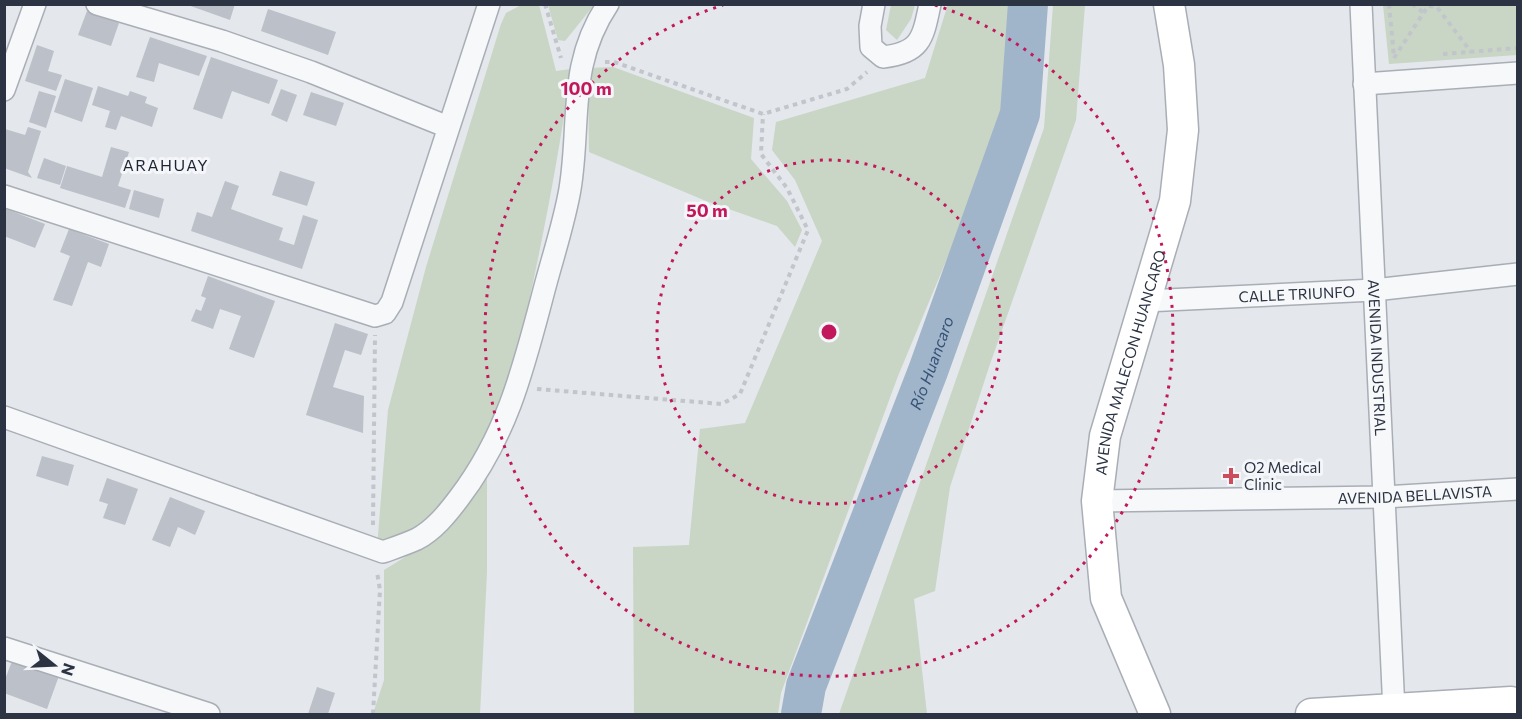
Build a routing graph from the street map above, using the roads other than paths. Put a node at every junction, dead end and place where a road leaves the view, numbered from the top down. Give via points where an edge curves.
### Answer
1 (35, 4) edge
2 (98, 4) edge
3 (489, 4) edge
4 (608, 4) edge
5 (874, 4) edge
6 (930, 4) edge
7 (1169, 4) edge
8 (1361, 4) edge
9 (1518, 73) edge
10 (1364, 84) junction
11 (4, 90) edge
12 (448, 127) junction
13 (4, 196) edge
14 (1518, 274) edge
15 (1374, 290) junction
16 (1145, 301) junction
17 (4, 417) edge
18 (1518, 489) edge
19 (1384, 497) junction
20 (1097, 501) junction
21 (4, 648) edge
22 (1513, 706) edge
23 (1394, 711) junction
24 (209, 714) edge
25 (1155, 714) edge
26 (1311, 714) edge

1 - 11 street
2 - 12 street via 311,72
3 - 12 street
4 - 17 street via 582,61 570,188 519,387 488,454 451,509 417,539 383,552
5 - 6 street via 871,46 883,57 904,55 923,36
7 - 16 street, AVENIDA MALECON HUANCARO via 1179,65 1183,130 1175,201
8 - 10 street, AVENIDA INDUSTRIAL
9 - 10 street
10 - 15 street, AVENIDA INDUSTRIAL
12 - 13 street via 392,302 385,313 375,316
14 - 15 street, CALLE TRIUNFO
15 - 16 street, CALLE TRIUNFO
15 - 19 street, AVENIDA INDUSTRIAL
16 - 20 street, AVENIDA MALECON HUANCARO via 1105,435
18 - 19 street, AVENIDA BELLAVISTA
19 - 20 street, AVENIDA BELLAVISTA
19 - 23 street, AVENIDA INDUSTRIAL
20 - 25 street, AVENIDA MALECON HUANCARO via 1106,598
21 - 24 street
22 - 23 street
23 - 26 street

